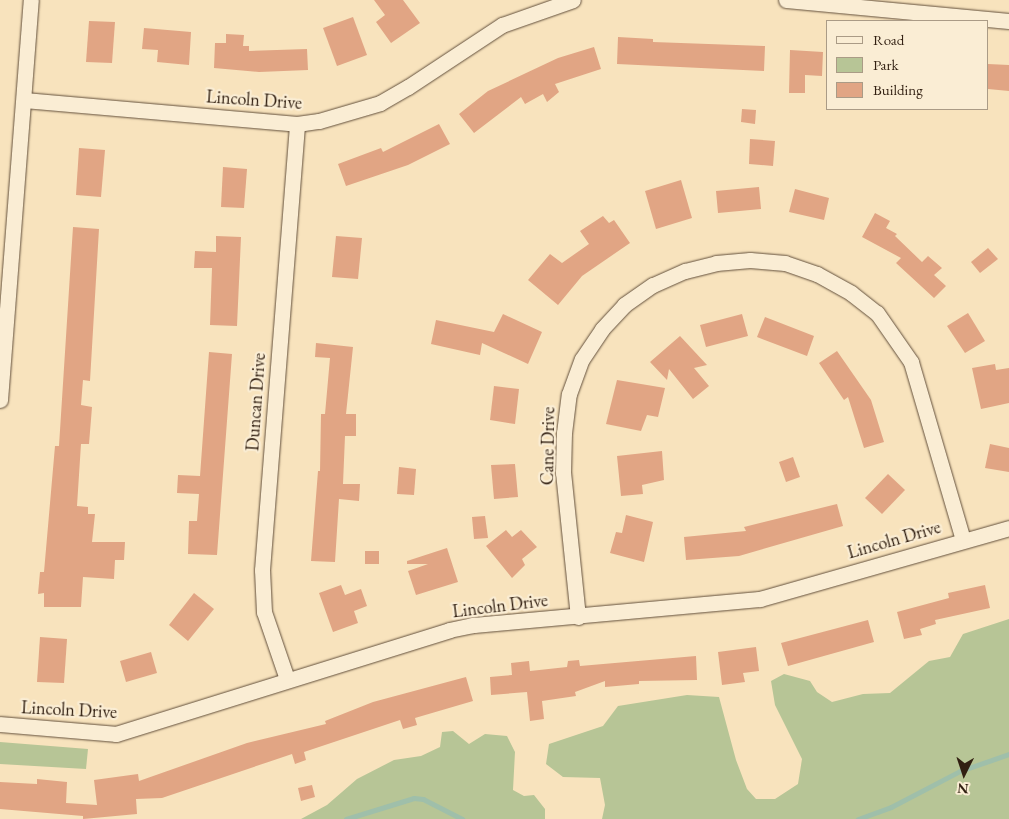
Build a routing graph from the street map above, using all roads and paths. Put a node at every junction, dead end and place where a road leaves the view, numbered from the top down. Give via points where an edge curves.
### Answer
1 (31, 0) edge
2 (573, 0) edge
3 (786, 0) edge
4 (822, 1) edge
5 (1009, 21) edge
6 (24, 100) junction
7 (297, 124) junction
8 (0, 400) edge
9 (1009, 528) edge
10 (963, 540) junction
11 (578, 617) junction
12 (287, 679) junction
13 (0, 724) edge

1 - 6 street
2 - 7 street, Lincoln Drive via 502,25 380,103
3 - 4 street
4 - 5 street
6 - 7 street, Lincoln Drive
6 - 8 street
7 - 12 street, Duncan Drive via 262,570 264,612
9 - 10 street, Lincoln Drive
10 - 11 street, Lincoln Drive via 760,599
10 - 11 street, Cane Drive via 911,362 877,313 851,293 817,274 785,263 750,260 716,264 685,271 653,285 624,305 602,329 582,359 569,394 564,441 564,473
11 - 12 street, Lincoln Drive via 473,625
12 - 13 street, Lincoln Drive via 116,734

